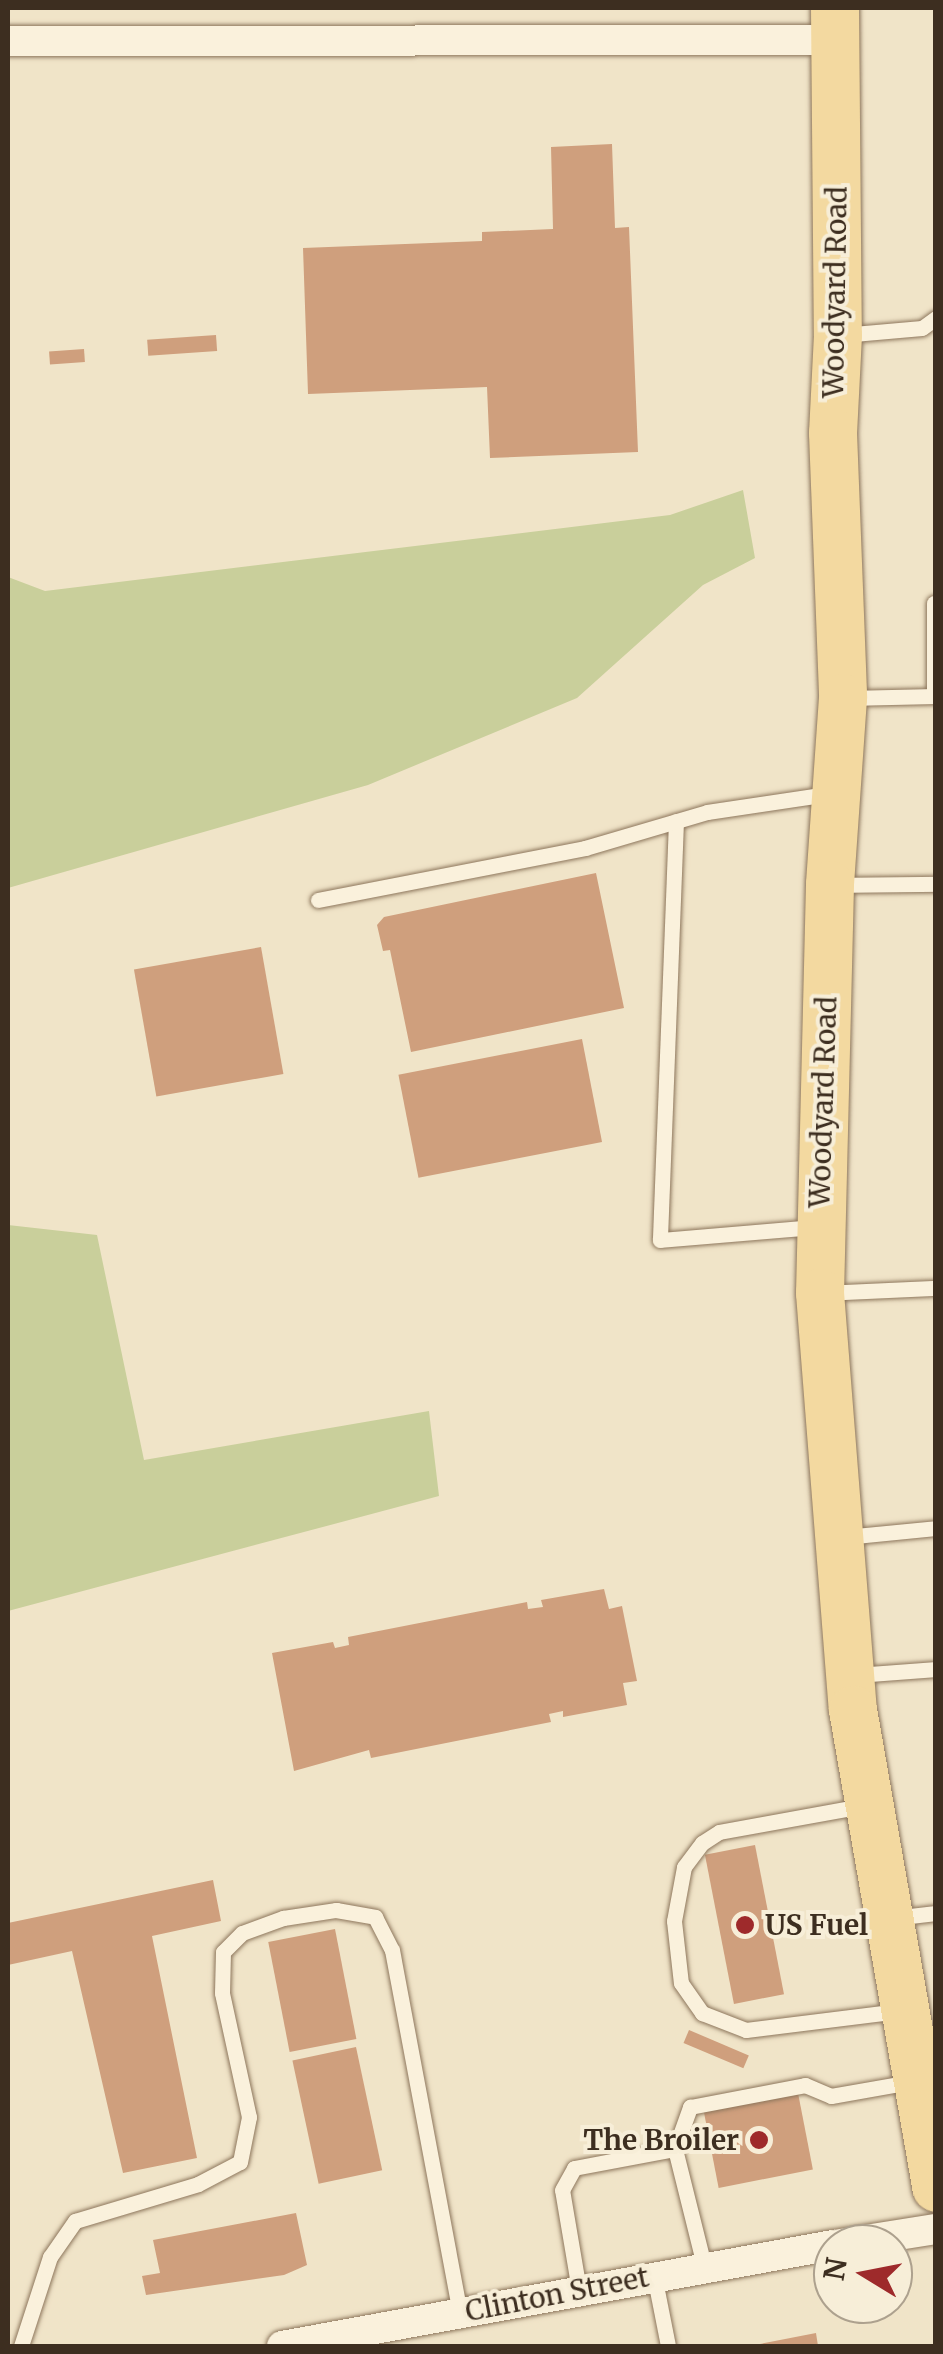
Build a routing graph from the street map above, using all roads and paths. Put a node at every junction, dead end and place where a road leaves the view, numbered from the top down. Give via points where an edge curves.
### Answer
1 (835, 24) edge
2 (8, 41) edge
3 (936, 318) edge
4 (838, 335) junction
5 (934, 603) edge
6 (935, 696) edge
7 (843, 698) junction
8 (837, 792) junction
9 (676, 821) junction
10 (936, 884) edge
11 (830, 885) junction
12 (318, 900) dead end
13 (820, 1227) junction
14 (936, 1288) edge
15 (820, 1293) junction
16 (935, 1532) edge
17 (836, 1538) junction
18 (936, 1669) edge
19 (853, 1675) junction
20 (871, 1804) junction
21 (936, 1912) edge
22 (889, 1918) junction
23 (904, 2010) junction
24 (924, 2106) edge
25 (675, 2149) junction
26 (936, 2188) edge
27 (813, 2248) edge
28 (704, 2265) junction
29 (654, 2275) junction
30 (579, 2290) junction
31 (460, 2312) junction
32 (22, 2346) edge
33 (282, 2346) edge
34 (668, 2346) edge

1 - 2 street
1 - 4 main road, Woodyard Road
3 - 4 lane via 922,328
4 - 7 main road, Woodyard Road via 833,432
5 - 6 lane
6 - 7 lane
7 - 8 main road, Woodyard Road
8 - 9 lane
8 - 11 main road, Woodyard Road
9 - 12 lane via 584,848
9 - 13 lane via 660,1240
10 - 11 lane
11 - 13 main road, Woodyard Road
13 - 15 main road, Woodyard Road
14 - 15 lane
15 - 17 main road, Woodyard Road
16 - 17 lane
17 - 19 main road, Woodyard Road
18 - 19 lane
19 - 20 main road, Woodyard Road
20 - 22 main road, Woodyard Road
20 - 23 lane via 720,1832 702,1842 684,1866 674,1921 682,1983 702,2013 746,2030
21 - 22 lane
22 - 23 main road, Woodyard Road
23 - 24 main road, Woodyard Road
24 - 25 lane via 831,2096 805,2086 690,2106
24 - 26 main road, Woodyard Road
25 - 28 lane
25 - 30 lane via 566,2174
27 - 28 street, Clinton Street
28 - 29 street, Clinton Street
29 - 30 street, Clinton Street
29 - 34 lane
30 - 31 street, Clinton Street
31 - 32 lane via 392,1950 374,1917 336,1910 283,1918 242,1934 223,1952 222,1993 248,2118 240,2162 198,2184 64,2230 31,2304
31 - 33 street, Clinton Street

